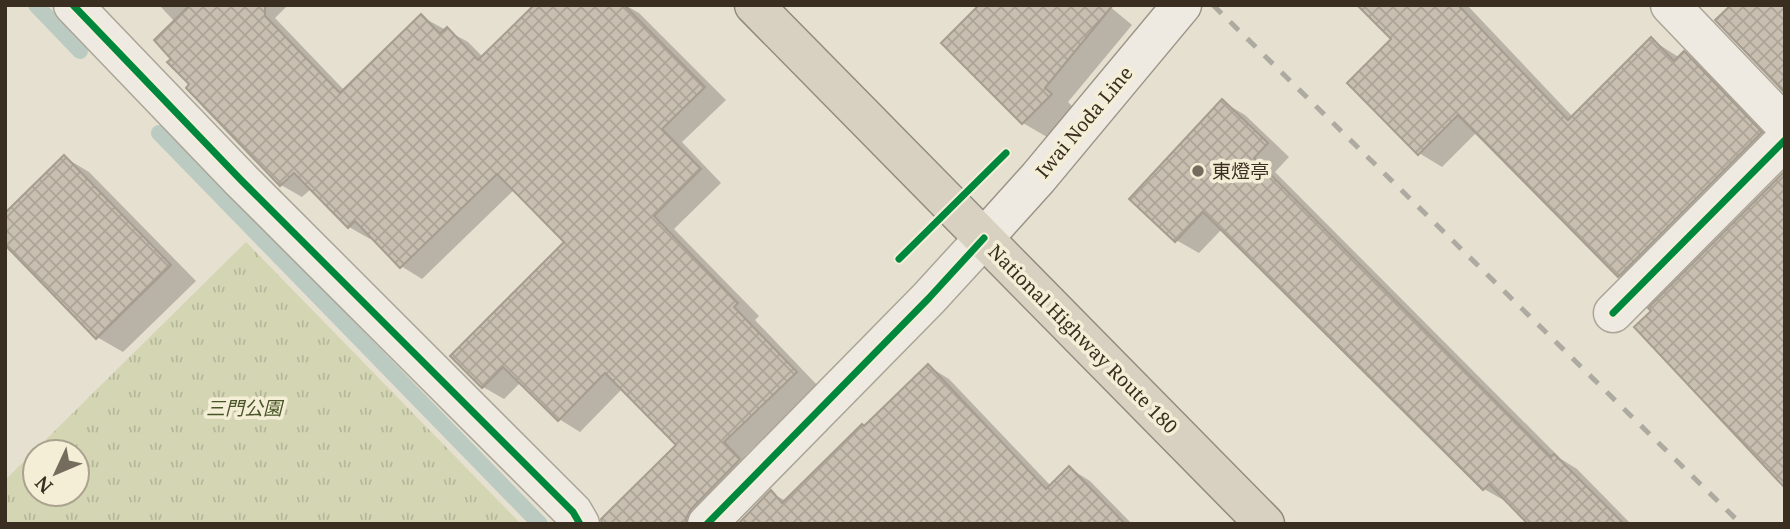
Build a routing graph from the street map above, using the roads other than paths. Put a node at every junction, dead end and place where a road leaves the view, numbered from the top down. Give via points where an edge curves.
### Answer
1 (73, 5) edge
2 (754, 5) edge
3 (1182, 5) edge
4 (1670, 5) edge
5 (1785, 125) edge
6 (1785, 140) edge
7 (984, 238) junction
8 (1613, 313) dead end
9 (580, 524) edge
10 (707, 524) edge
11 (1265, 524) edge

1 - 9 street
2 - 7 highway, National Highway Route 180
3 - 7 street, Iwai Noda Line
4 - 5 street
6 - 8 street
7 - 10 street, Iwai Noda Line
7 - 11 highway, National Highway Route 180

